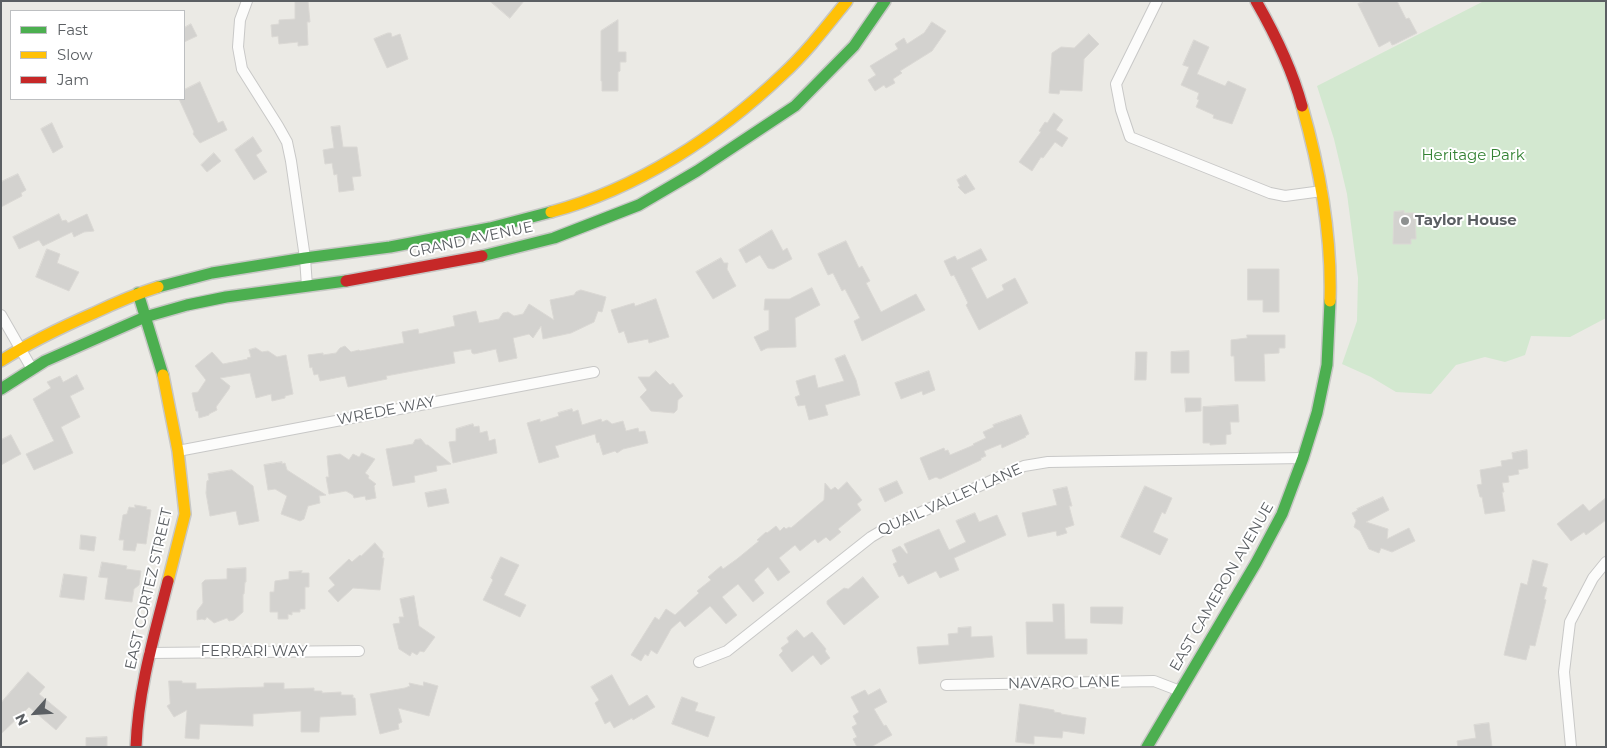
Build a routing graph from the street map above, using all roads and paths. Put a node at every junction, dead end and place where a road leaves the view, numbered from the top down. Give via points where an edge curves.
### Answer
1 (247, 1) edge
2 (847, 1) edge
3 (885, 1) edge
4 (1157, 1) edge
5 (1256, 1) edge
6 (1322, 191) junction
7 (306, 258) junction
8 (306, 286) junction
9 (138, 293) junction
10 (1, 315) edge
11 (145, 317) junction
12 (20, 349) junction
13 (1, 362) edge
14 (32, 369) junction
15 (594, 372) dead end
16 (1, 389) edge
17 (178, 451) junction
18 (1303, 458) junction
19 (1606, 562) edge
20 (359, 651) dead end
21 (149, 653) junction
22 (699, 662) dead end
23 (946, 685) dead end
24 (1180, 691) junction
25 (136, 747) edge
26 (1148, 747) edge
27 (1571, 747) edge

1 - 7 street via 240,20 238,47 242,69 287,142
2 - 7 main road, GRAND AVENUE via 782,75 741,111 674,159 612,191 566,208 490,228 390,247
3 - 8 main road, GRAND AVENUE via 854,46 795,106 639,205 554,238 482,256
4 - 6 street via 1116,84 1130,137 1284,196
5 - 6 main road, EAST CAMERON AVENUE via 1295,80
6 - 18 main road, EAST CAMERON AVENUE via 1331,268 1327,365
7 - 8 street
7 - 9 main road, GRAND AVENUE via 212,274
8 - 11 main road, GRAND AVENUE via 226,297
9 - 11 main road, EAST CORTEZ STREET
9 - 12 main road, GRAND AVENUE
10 - 12 street
11 - 14 main road, GRAND AVENUE
11 - 17 main road, EAST CORTEZ STREET via 165,381
12 - 13 main road, GRAND AVENUE
12 - 14 street
14 - 16 main road, GRAND AVENUE
15 - 17 street, WREDE WAY
17 - 21 main road, EAST CORTEZ STREET via 185,514
18 - 22 street, QUAIL VALLEY LANE via 1048,462 1024,466 871,537 727,651
18 - 24 main road, EAST CAMERON AVENUE via 1282,514
19 - 27 street via 1592,578 1570,622 1564,672
20 - 21 street, FERRARI WAY
21 - 25 main road, EAST CORTEZ STREET
23 - 24 street, NAVARO LANE via 1154,681
24 - 26 main road, EAST CAMERON AVENUE

